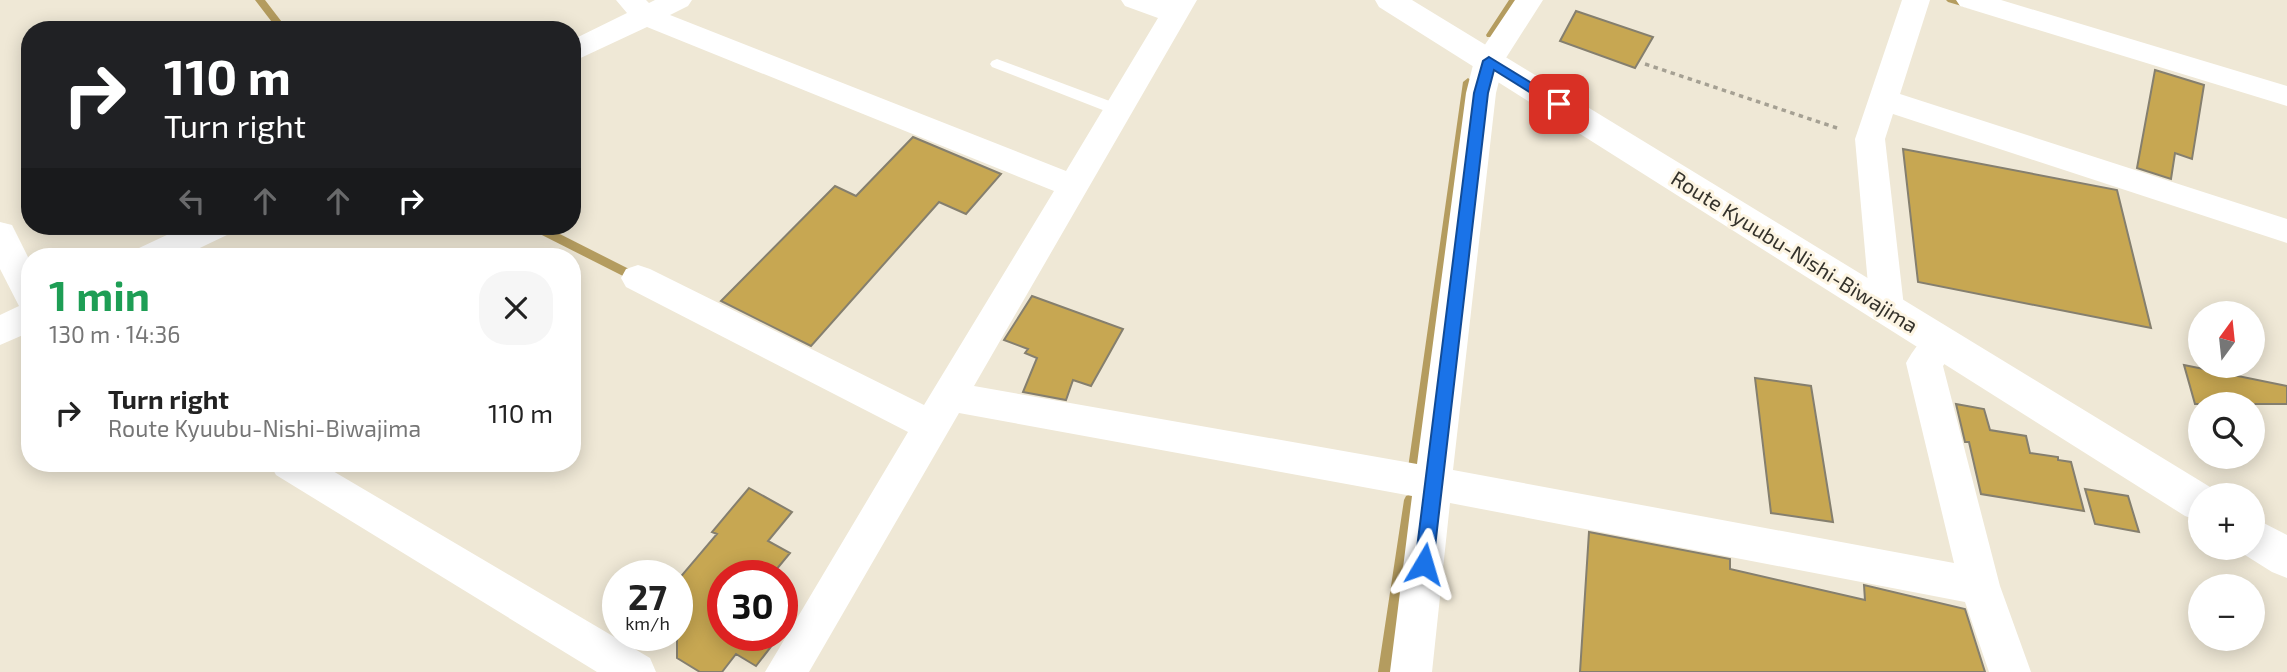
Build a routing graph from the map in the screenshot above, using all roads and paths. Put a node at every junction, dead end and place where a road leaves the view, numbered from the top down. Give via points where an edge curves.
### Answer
1 (678, 0) edge
2 (1135, 0) edge
3 (1390, 0) edge
4 (1530, 0) edge
5 (1970, 0) edge
6 (1913, 1) edge
7 (1179, 7) edge
8 (638, 8) edge
9 (581, 46) edge
10 (1489, 61) junction
11 (997, 64) dead end
12 (1645, 64) dead end
13 (2287, 96) edge
14 (1884, 100) junction
15 (1118, 110) junction
16 (1870, 139) junction
17 (1073, 186) junction
18 (2287, 231) edge
19 (0, 234) edge
20 (196, 235) edge
21 (170, 248) edge
22 (21, 277) edge
23 (638, 278) dead end
24 (1887, 307) junction
25 (21, 320) edge
26 (0, 331) edge
27 (1943, 342) junction
28 (940, 411) junction
29 (302, 472) edge
30 (1433, 483) junction
31 (2188, 495) edge
32 (2265, 544) edge
33 (2287, 558) edge
34 (1980, 586) junction
35 (635, 672) edge
36 (786, 672) edge
37 (1411, 672) edge
38 (2010, 672) edge

1 - 8 street
2 - 7 street
3 - 10 main road, Route Kyuubu-Nishi-Biwajima
4 - 10 street
5 - 13 street
6 - 14 street
7 - 15 street
8 - 9 street
8 - 17 street
10 - 24 main road, Route Kyuubu-Nishi-Biwajima
10 - 30 street via 1481,93
11 - 15 lane
12 - 16 path
14 - 16 street
14 - 18 street
15 - 17 street
16 - 24 street
17 - 28 street
19 - 22 street
20 - 21 street
23 - 28 street
24 - 27 main road, Route Kyuubu-Nishi-Biwajima
25 - 26 street
27 - 31 main road, Route Kyuubu-Nishi-Biwajima
27 - 34 street via 1924,363
28 - 30 street
28 - 36 street
29 - 35 street
30 - 34 street
30 - 37 street
32 - 33 main road
34 - 38 street

